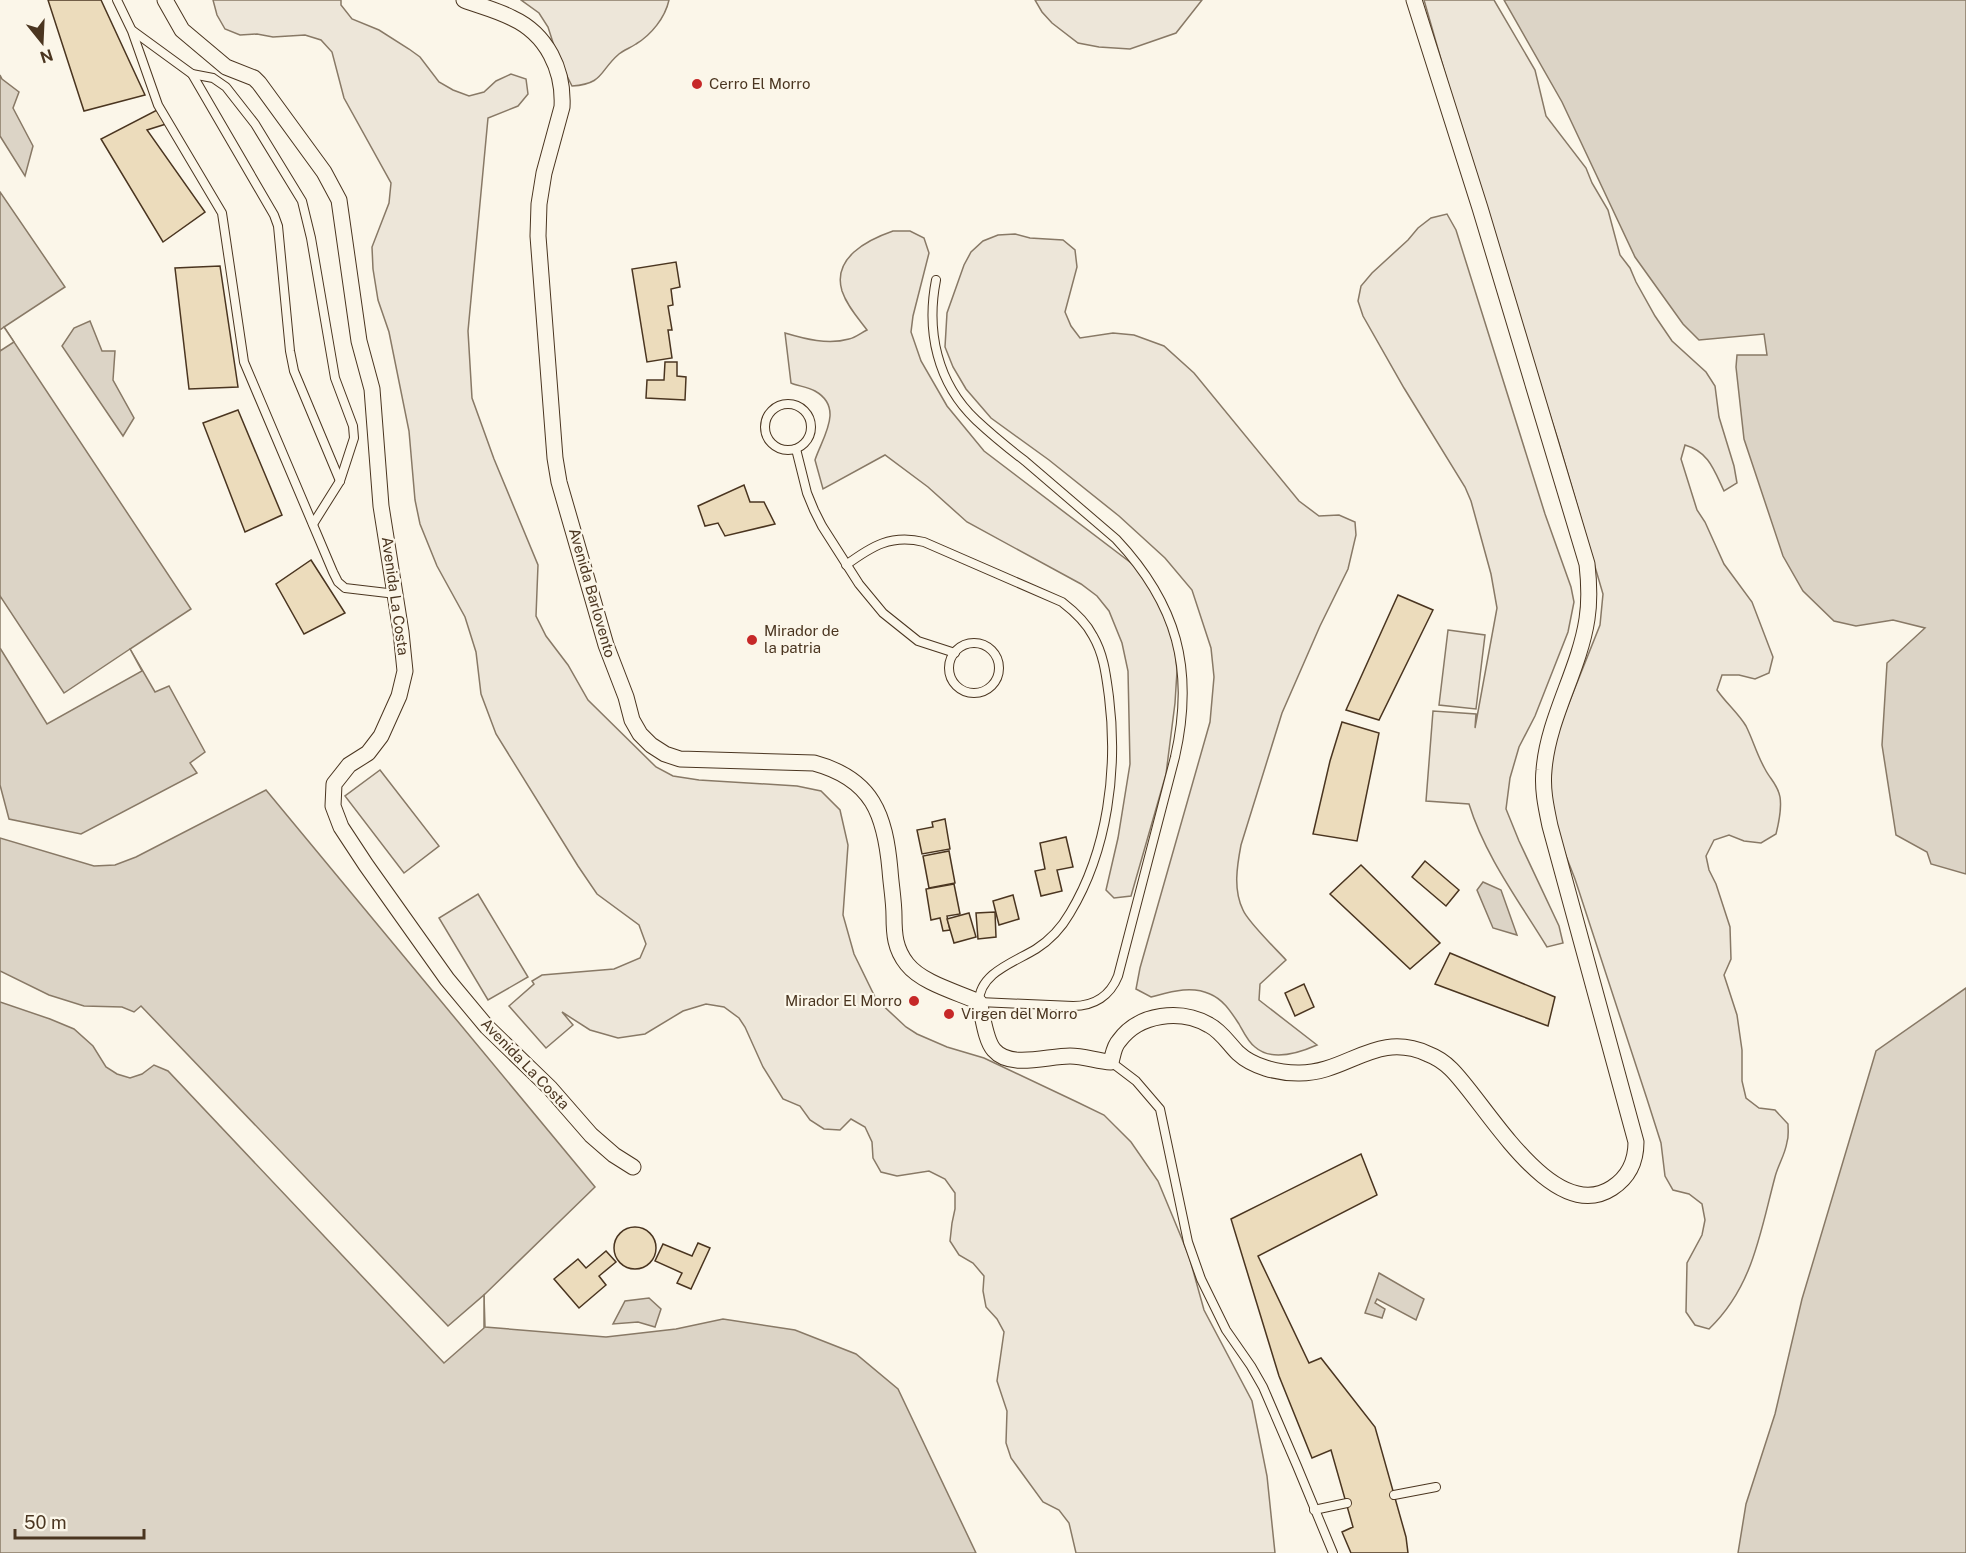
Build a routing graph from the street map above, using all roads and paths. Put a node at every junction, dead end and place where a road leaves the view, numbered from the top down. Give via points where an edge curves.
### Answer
1 (117, 0) edge
2 (165, 0) edge
3 (464, 0) edge
4 (1414, 0) edge
5 (132, 31) junction
6 (192, 74) junction
7 (936, 280) dead end
8 (796, 449) junction
9 (340, 481) junction
10 (313, 524) junction
11 (846, 565) junction
12 (396, 594) junction
13 (955, 652) junction
14 (979, 1002) junction
15 (1111, 1062) junction
16 (633, 1167) dead end
17 (1436, 1487) dead end
18 (1394, 1495) dead end
19 (1347, 1503) dead end
20 (1314, 1510) junction
21 (1332, 1553) edge

1 - 5 lane
2 - 12 street, Avenida La Costa via 182,30 226,67 259,82 324,172 339,200 358,341 372,389 381,506
3 - 14 street, Avenida Barlovento via 514,18 532,30 552,55 560,75 562,107 544,173 538,236 555,458 606,645 632,720 645,740 673,757 814,763 854,782 876,806 884,827 899,952 924,978
4 - 15 street via 1587,564 1587,620 1550,736 1544,790 1550,826 1636,1142 1634,1159 1623,1180 1608,1191 1585,1196 1562,1189 1517,1152 1452,1070 1437,1058 1412,1048 1384,1047 1331,1069 1284,1072 1240,1055 1207,1024 1192,1017 1167,1015 1128,1031 1117,1042
5 - 6 lane
5 - 10 lane via 158,105 222,213 244,362
6 - 9 lane via 278,226 294,371
6 - 9 lane via 213,78 226,87 255,124 302,201 335,378 353,426 354,438
7 - 14 lane via 932,331 939,364 954,394 976,420 1134,558 1162,602 1179,652 1183,678 1181,731 1114,986 1098,1000 1083,1005
8 - 8 lane via 810,438 811,419 799,406 781,405 767,417 766,435 778,448
8 - 11 lane via 814,510
9 - 10 lane
10 - 12 lane via 338,582 345,588
11 - 13 lane via 883,613 918,641
11 - 14 lane via 885,542 924,542 1062,603 1087,626 1103,657 1113,758 1106,818 1088,875 1062,925 1045,942 992,976 979,993
12 - 16 street, Avenida La Costa via 404,661 399,696 381,736 368,753 348,765 334,784 333,806 341,827 393,907 465,1001 591,1135
13 - 13 lane via 950,671 959,687 978,692 994,682 999,664 989,648 971,643
14 - 15 street via 989,1044 1003,1058 1067,1056
15 - 20 lane via 1136,1081 1160,1109 1188,1242 1201,1279 1226,1330 1263,1387
17 - 18 lane
19 - 20 lane
20 - 21 lane

